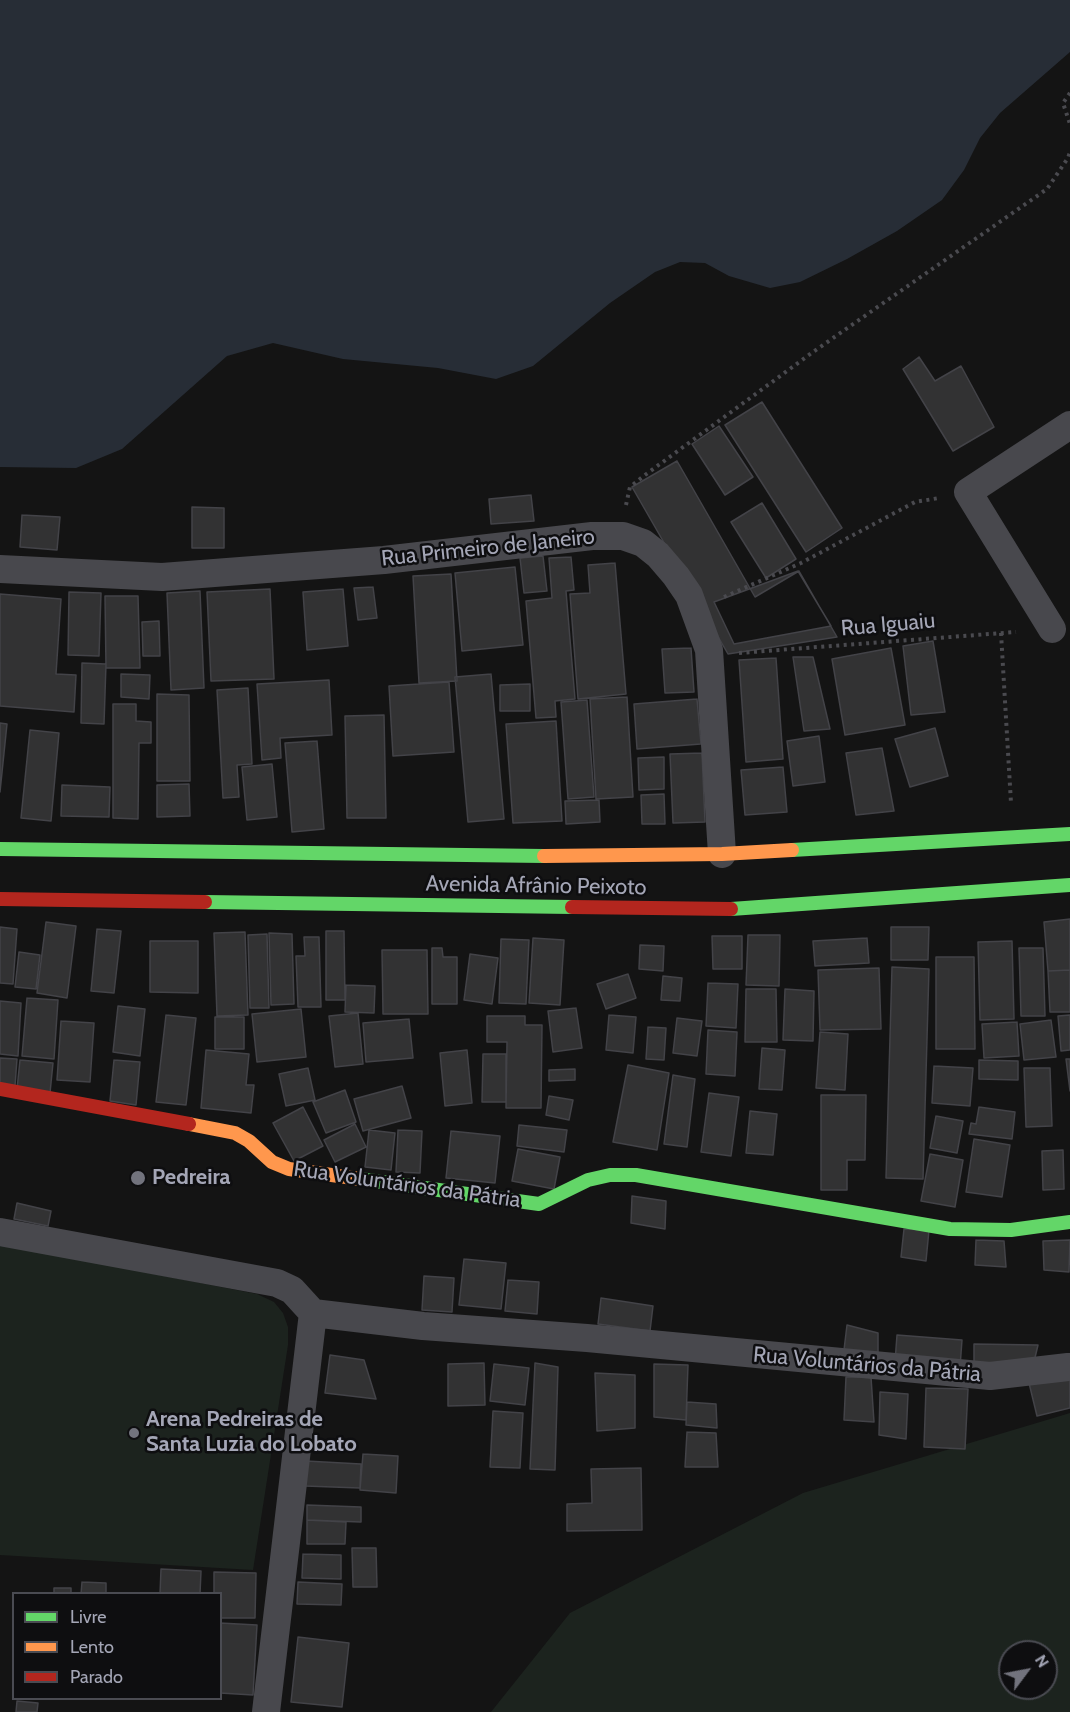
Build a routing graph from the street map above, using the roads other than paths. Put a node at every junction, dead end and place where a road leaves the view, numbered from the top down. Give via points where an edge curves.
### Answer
1 (1070, 425) edge
2 (0, 569) edge
3 (1052, 629) road end
4 (1070, 834) edge
5 (0, 849) edge
6 (722, 854) junction
7 (1070, 885) edge
8 (0, 899) edge
9 (0, 1089) edge
10 (1070, 1222) edge
11 (0, 1232) edge
12 (313, 1314) junction
13 (1068, 1367) dead end
14 (266, 1712) edge

1 - 3 street via 968,492
2 - 6 street, Rua Primeiro de Janeiro via 162,577 384,560 592,536 623,536 643,543 658,555 689,595 709,650
4 - 6 main road, Avenida Afrânio Peixoto
5 - 6 main road, Avenida Afrânio Peixoto via 599,857
7 - 8 main road, Avenida Afrânio Peixoto via 726,909
9 - 10 main road, Rua Voluntários da Pátria via 235,1133 272,1162 289,1169 522,1202 539,1204 588,1180 610,1175 636,1176 950,1229 1011,1230
11 - 12 street via 277,1283 292,1290
12 - 13 street, Rua Voluntários da Pátria via 990,1376
12 - 14 street

